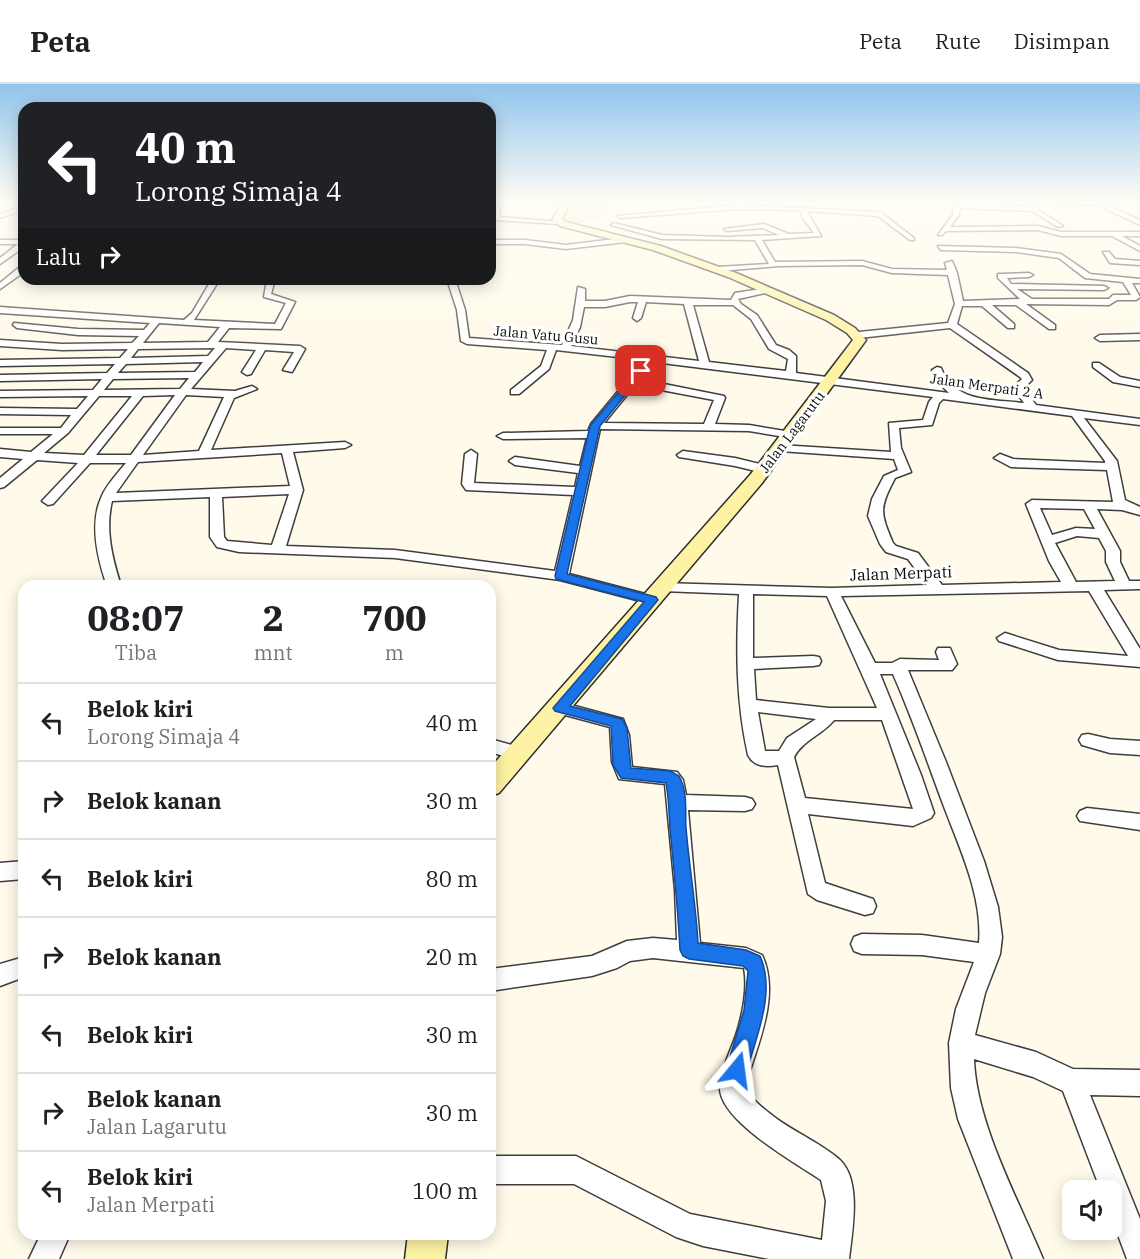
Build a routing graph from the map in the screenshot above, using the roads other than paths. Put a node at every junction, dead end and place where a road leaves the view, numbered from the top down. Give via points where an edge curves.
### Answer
1 (693, 257) edge
2 (769, 257) edge
3 (945, 257) edge
4 (988, 257) edge
5 (1062, 257) edge
6 (1108, 257) edge
7 (990, 259) dead end
8 (1116, 261) junction
9 (1140, 263) edge
10 (773, 264) junction
11 (1053, 264) dead end
12 (1076, 267) junction
13 (18, 269) edge
14 (720, 269) junction
15 (0, 270) edge
16 (18, 273) edge
17 (952, 273) junction
18 (1042, 276) dead end
19 (1067, 277) dead end
20 (1094, 279) junction
21 (1134, 280) edge
22 (212, 285) edge
23 (270, 285) edge
24 (453, 285) edge
25 (1009, 286) junction
26 (0, 287) edge
27 (1104, 288) junction
28 (581, 289) dead end
29 (767, 290) junction
30 (1113, 298) junction
31 (643, 300) junction
32 (688, 302) junction
33 (1031, 302) junction
34 (736, 303) junction
35 (1019, 303) junction
36 (581, 304) junction
37 (959, 304) junction
38 (985, 304) junction
39 (0, 310) edge
40 (30, 312) junction
41 (637, 318) dead end
42 (157, 320) junction
43 (189, 323) junction
44 (17, 325) junction
45 (227, 325) junction
46 (952, 325) junction
47 (1011, 326) dead end
48 (1052, 327) dead end
49 (267, 328) junction
50 (47, 329) junction
51 (145, 333) junction
52 (859, 336) junction
53 (1140, 337) edge
54 (1100, 339) dead end
55 (0, 343) edge
56 (217, 345) junction
57 (25, 346) junction
58 (133, 346) junction
59 (173, 346) junction
60 (257, 346) junction
61 (552, 346) junction
62 (62, 347) junction
63 (565, 348) junction
64 (212, 359) junction
65 (650, 360) junction
66 (122, 361) junction
67 (43, 362) junction
68 (0, 363) edge
69 (1096, 365) dead end
70 (705, 366) junction
71 (288, 370) dead end
72 (937, 370) dead end
73 (247, 372) dead end
74 (198, 375) junction
75 (791, 375) junction
76 (110, 376) junction
77 (0, 378) edge
78 (830, 380) junction
79 (631, 381) junction
80 (1140, 384) edge
81 (252, 389) dead end
82 (140, 392) junction
83 (183, 392) junction
84 (515, 392) dead end
85 (97, 393) junction
86 (0, 394) edge
87 (235, 394) junction
88 (941, 396) junction
89 (960, 398) junction
90 (1032, 407) junction
91 (0, 411) edge
92 (81, 412) junction
93 (1076, 414) junction
94 (1140, 422) edge
95 (708, 429) junction
96 (594, 430) junction
97 (0, 431) edge
98 (64, 431) junction
99 (791, 435) junction
100 (503, 436) dead end
101 (345, 445) dead end
102 (780, 448) junction
103 (286, 451) junction
104 (0, 453) edge
105 (471, 454) dead end
106 (36, 455) junction
107 (203, 455) junction
108 (683, 455) dead end
109 (898, 456) junction
110 (1000, 458) dead end
111 (87, 459) junction
112 (135, 459) junction
113 (515, 461) dead end
114 (1112, 467) junction
115 (764, 469) junction
116 (584, 470) junction
117 (0, 484) edge
118 (297, 490) junction
119 (579, 491) junction
120 (216, 492) junction
121 (107, 497) junction
122 (48, 501) dead end
123 (1089, 506) junction
124 (1124, 506) junction
125 (1140, 512) edge
126 (1105, 534) junction
127 (1049, 540) junction
128 (278, 549) junction
129 (561, 576) junction
130 (112, 580) edge
131 (1070, 585) junction
132 (1124, 585) junction
133 (1140, 585) edge
134 (1094, 586) junction
135 (938, 590) junction
136 (746, 591) junction
137 (832, 592) junction
138 (657, 593) junction
139 (1005, 638) dead end
140 (944, 652) dead end
141 (813, 661) dead end
142 (1140, 662) edge
143 (744, 664) junction
144 (869, 668) junction
145 (899, 669) junction
146 (748, 705) junction
147 (560, 708) junction
148 (829, 714) junction
149 (888, 714) junction
150 (1088, 740) dead end
151 (496, 747) edge
152 (1140, 748) edge
153 (517, 753) junction
154 (785, 757) junction
155 (496, 779) edge
156 (678, 802) junction
157 (745, 804) dead end
158 (796, 805) junction
159 (1087, 816) dead end
160 (1140, 822) edge
161 (18, 870) edge
162 (0, 872) edge
163 (865, 906) dead end
164 (862, 944) dead end
165 (689, 950) junction
166 (989, 954) junction
167 (18, 968) edge
168 (0, 975) edge
169 (496, 979) edge
170 (961, 1043) junction
171 (1072, 1082) junction
172 (1140, 1083) edge
173 (496, 1170) edge
174 (53, 1240) edge
175 (427, 1240) edge
176 (1140, 1254) edge
177 (834, 1258) edge
178 (44, 1259) edge
179 (425, 1259) edge
180 (1028, 1259) edge

1 - 14 street
2 - 10 street
3 - 17 street
4 - 7 street
5 - 12 street
6 - 8 street
8 - 9 street
8 - 21 street
10 - 14 street
10 - 17 street via 862,263 892,271
11 - 12 street
12 - 20 street
13 - 15 street
14 - 29 street
16 - 26 street
17 - 37 street
18 - 25 street via 1001,276
19 - 20 street
20 - 21 street
20 - 27 street
21 - 30 street via 1136,297
22 - 43 street
23 - 49 street via 267,295 291,302 278,327
24 - 61 street, Jalan Vatu Gusu via 465,341
25 - 27 street
25 - 33 street
27 - 30 street
28 - 36 street
29 - 34 street via 736,296
29 - 52 street
30 - 33 street via 1112,302
31 - 32 street
31 - 36 street
31 - 41 street
32 - 34 street
32 - 70 street
33 - 35 street
34 - 75 street via 754,318 772,346 793,358
35 - 38 street
35 - 48 street
36 - 63 street via 574,333
37 - 38 street
37 - 46 street
38 - 47 street
39 - 40 street
40 - 42 street
40 - 44 street
42 - 43 street
42 - 51 street
43 - 45 street
43 - 59 street
44 - 50 street
44 - 55 street
45 - 49 street
45 - 56 street
46 - 52 street
46 - 90 street via 1024,375 1027,380 1018,387
49 - 60 street
50 - 51 street
50 - 57 street
51 - 58 street
52 - 78 street, Jalan Lagarutu via 859,343
53 - 54 street
55 - 57 street
56 - 59 street
56 - 60 street
56 - 64 street
57 - 62 street
58 - 59 street
58 - 62 street
58 - 66 street
60 - 71 street via 300,349
60 - 73 street
61 - 63 street, Jalan Vatu Gusu
61 - 84 street via 546,367
62 - 67 street
63 - 65 street, Jalan Vatu Gusu
64 - 66 street
64 - 74 street
65 - 70 street, Jalan Vatu Gusu
65 - 79 street
66 - 67 street
66 - 76 street
67 - 68 street
69 - 80 street via 1114,378
70 - 75 street, Jalan Vatu Gusu
72 - 89 street via 938,376
74 - 76 street
74 - 83 street
75 - 78 street, Jalan Vatu Gusu
76 - 77 street
76 - 85 street
78 - 88 street, Jalan Merpati 2 A
78 - 99 street, Jalan Lagarutu
79 - 95 street via 719,398
79 - 96 street
81 - 87 street
82 - 83 street
82 - 85 street
82 - 111 street
83 - 87 street
83 - 112 street
85 - 86 street
85 - 92 street
87 - 107 street via 230,396
88 - 89 street, Jalan Merpati 2 A
88 - 109 street via 933,405 928,423 894,424
89 - 90 street, Jalan Merpati 2 A
90 - 93 street, Jalan Merpati 2 A
91 - 92 street
92 - 98 street
93 - 94 street, Jalan Merpati 2 A
93 - 114 street
95 - 96 street
95 - 99 street
96 - 100 street
96 - 116 street
97 - 98 street
98 - 106 street
99 - 102 street, Jalan Lagarutu
101 - 103 street
102 - 109 street
102 - 115 street, Jalan Lagarutu
103 - 107 street
103 - 118 street
104 - 106 street
105 - 119 street via 470,488
106 - 111 street
106 - 117 street
107 - 112 street
108 - 115 street
109 - 135 street via 905,472 890,476 878,499 875,516 887,544 913,556
110 - 114 street via 1011,463
111 - 112 street
111 - 122 street
112 - 121 street
113 - 116 street
114 - 124 street via 1117,496
115 - 138 street, Jalan Lagarutu
116 - 119 street
118 - 120 street
118 - 128 street
119 - 129 street
120 - 121 street
120 - 128 street, Jalan Merpati via 217,537 222,544
121 - 130 street via 102,532
123 - 124 street
123 - 126 street
123 - 127 street via 1032,504
124 - 125 street
126 - 127 street via 1076,532
126 - 132 street
127 - 131 street
128 - 129 street, Jalan Merpati via 395,554
129 - 138 street, Jalan Merpati
131 - 134 street, Jalan Merpati
131 - 135 street, Jalan Merpati
132 - 133 street, Jalan Merpati
132 - 134 street, Jalan Merpati
134 - 142 street
135 - 137 street, Jalan Merpati
136 - 137 street, Jalan Merpati
136 - 138 street, Jalan Merpati
136 - 143 street
137 - 144 street
138 - 147 street, Jalan Lagarutu
139 - 142 street via 1058,655
140 - 145 street via 949,664 946,666 900,664
141 - 143 street
143 - 146 street
144 - 145 street
144 - 149 street
145 - 166 street via 982,887 991,934
146 - 148 street
146 - 154 street via 757,755 766,760
147 - 153 street, Jalan Lagarutu
147 - 156 street via 617,723 626,774 670,777
148 - 149 street
148 - 154 street via 793,743
149 - 158 street via 924,813 913,818
150 - 152 street
151 - 153 street
153 - 155 street, Jalan Lagarutu
154 - 158 street
156 - 157 street
156 - 165 street
158 - 163 street via 816,888
159 - 160 street
161 - 162 street
164 - 166 street via 922,945
165 - 169 street via 627,951 592,966
165 - 177 street via 754,962 758,980 754,1010 733,1093 741,1107 831,1170 837,1179
166 - 170 street via 971,1001
167 - 168 street
170 - 171 street via 1036,1065
170 - 180 street via 964,1098
171 - 172 street
171 - 176 street
173 - 177 street via 576,1170 686,1227
174 - 178 street
175 - 179 street

